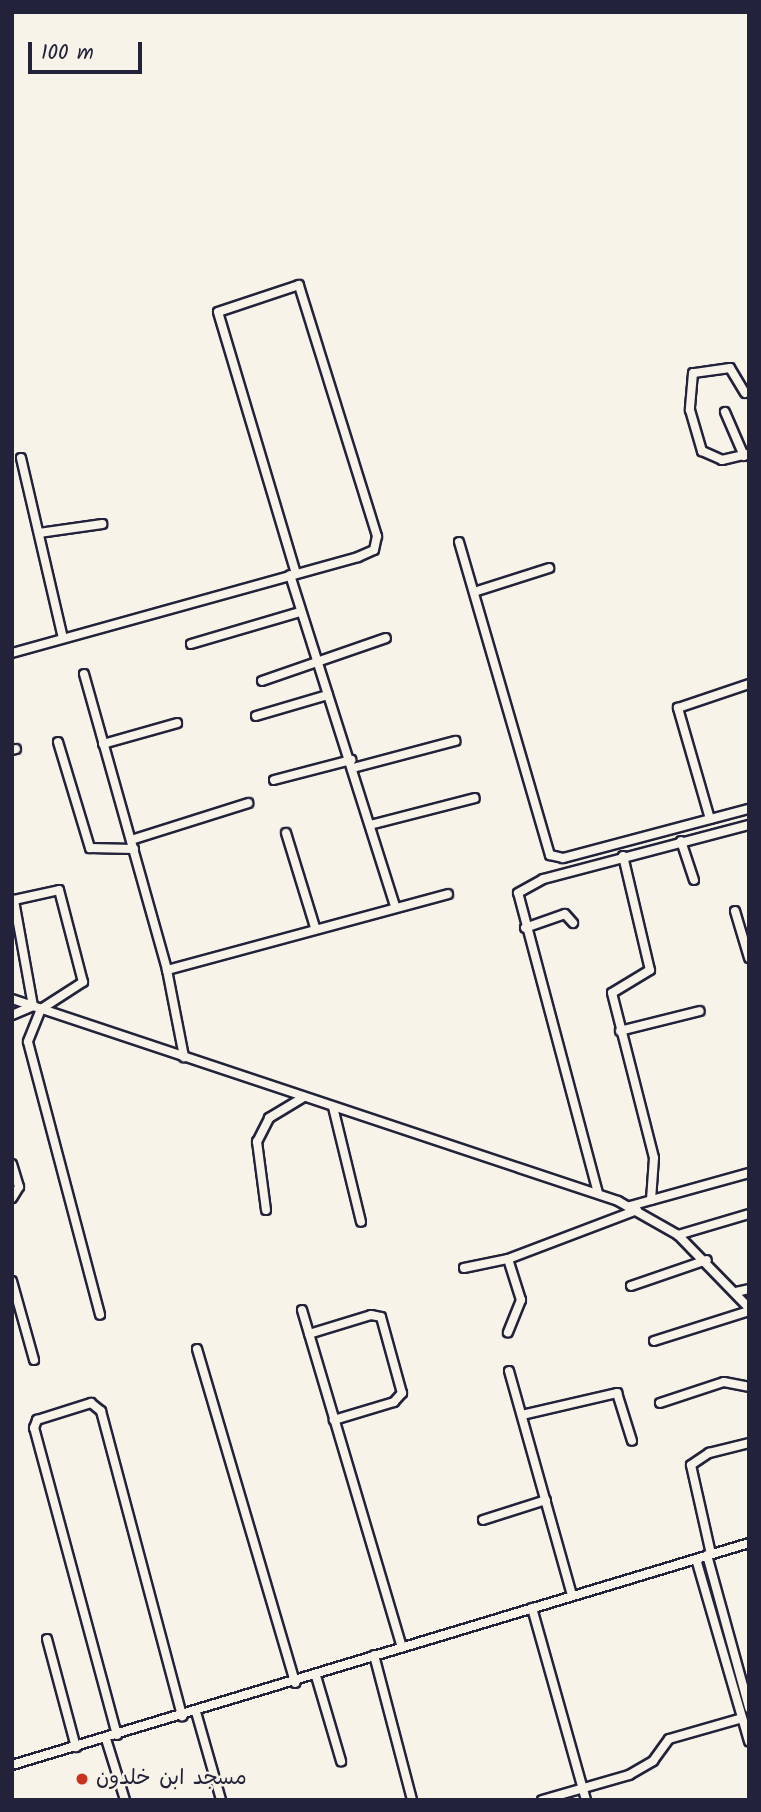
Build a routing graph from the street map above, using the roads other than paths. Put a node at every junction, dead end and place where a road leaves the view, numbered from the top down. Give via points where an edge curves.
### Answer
1 (745, 393) dead end
2 (725, 412) dead end
3 (747, 455) edge
4 (21, 458) dead end
5 (102, 524) dead end
6 (38, 533) junction
7 (459, 542) dead end
8 (549, 568) dead end
9 (293, 574) junction
10 (474, 592) junction
11 (300, 612) junction
12 (63, 638) junction
13 (386, 638) dead end
14 (191, 644) dead end
15 (12, 653) edge
16 (317, 664) junction
17 (84, 674) dead end
18 (262, 681) dead end
19 (749, 684) edge
20 (328, 695) junction
21 (256, 716) dead end
22 (177, 723) dead end
23 (454, 741) dead end
24 (58, 742) dead end
25 (103, 744) junction
26 (352, 764) junction
27 (274, 780) dead end
28 (475, 798) dead end
29 (247, 803) dead end
30 (749, 809) edge
31 (710, 819) junction
32 (370, 825) junction
33 (749, 825) edge
34 (286, 833) dead end
35 (681, 841) junction
36 (132, 844) junction
37 (623, 856) junction
38 (694, 880) dead end
39 (448, 894) dead end
40 (395, 906) junction
41 (735, 911) dead end
42 (573, 923) dead end
43 (315, 927) junction
44 (526, 928) junction
45 (749, 958) edge
46 (167, 970) junction
47 (12, 999) edge
48 (37, 1007) junction
49 (700, 1011) dead end
50 (12, 1015) edge
51 (620, 1031) junction
52 (184, 1057) junction
53 (304, 1097) junction
54 (333, 1107) junction
55 (12, 1164) edge
56 (749, 1173) edge
57 (598, 1193) junction
58 (12, 1198) edge
59 (651, 1200) junction
60 (633, 1208) junction
61 (266, 1210) dead end
62 (749, 1214) edge
63 (360, 1222) dead end
64 (678, 1235) junction
65 (508, 1259) junction
66 (707, 1260) junction
67 (464, 1268) dead end
68 (12, 1281) edge
69 (631, 1286) dead end
70 (749, 1289) edge
71 (736, 1292) junction
72 (749, 1309) edge
73 (302, 1310) dead end
74 (100, 1315) dead end
75 (508, 1333) dead end
76 (309, 1334) junction
77 (654, 1341) dead end
78 (197, 1349) dead end
79 (34, 1360) dead end
80 (509, 1371) dead end
81 (749, 1387) edge
82 (660, 1403) dead end
83 (522, 1415) junction
84 (334, 1420) junction
85 (632, 1441) dead end
86 (749, 1443) edge
87 (546, 1500) junction
88 (483, 1520) dead end
89 (749, 1543) edge
90 (709, 1555) junction
91 (696, 1559) junction
92 (572, 1595) junction
93 (533, 1608) junction
94 (47, 1639) dead end
95 (402, 1647) junction
96 (374, 1656) junction
97 (316, 1676) junction
98 (295, 1683) junction
99 (749, 1708) edge
100 (196, 1712) junction
101 (182, 1716) junction
102 (742, 1718) junction
103 (117, 1735) junction
104 (106, 1739) junction
105 (749, 1741) edge
106 (76, 1747) junction
107 (341, 1762) dead end
108 (12, 1765) edge
109 (583, 1789) junction
110 (125, 1800) edge
111 (221, 1800) edge
112 (412, 1800) edge
113 (542, 1800) edge
114 (586, 1800) edge

1 - 3 street via 730,368 693,373 690,410 702,450 719,460
2 - 3 street
4 - 6 street
5 - 6 street
6 - 12 street
7 - 10 street
8 - 10 street
9 - 9 street via 218,312 299,285 378,541 370,553
9 - 11 street
9 - 12 street
10 - 31 street via 550,855 563,858
11 - 14 street
11 - 16 street
12 - 15 street
13 - 16 street
16 - 18 street
16 - 20 street
17 - 25 street
19 - 31 street via 678,708
20 - 21 street
20 - 26 street
22 - 25 street
23 - 26 street
24 - 36 street via 90,848
25 - 36 street
26 - 27 street
26 - 32 street
28 - 32 street
29 - 36 street
30 - 31 street
32 - 40 street
33 - 35 street
34 - 43 street
35 - 37 street
35 - 38 street
36 - 46 street
37 - 44 street via 523,886 517,897
37 - 51 street via 650,970 613,987
39 - 40 street
40 - 43 street
41 - 45 street
42 - 44 street via 565,914
43 - 46 street
44 - 57 street
46 - 52 street
47 - 48 street
48 - 48 street via 15,900 59,891 83,982
48 - 50 street
48 - 52 street
48 - 74 street via 28,1042
49 - 51 street
51 - 59 street via 654,1158
52 - 53 street
53 - 54 street
53 - 61 street via 269,1118 257,1142
54 - 57 street
54 - 63 street
55 - 58 street via 19,1187
56 - 59 street
57 - 60 street
59 - 60 street
60 - 64 street
60 - 65 street
62 - 64 street
64 - 66 street
65 - 67 street
65 - 75 street via 521,1300
66 - 69 street
66 - 71 street
68 - 79 street
70 - 71 street
71 - 72 street
72 - 77 street
73 - 76 street
76 - 84 street
76 - 84 street via 381,1317 402,1393 394,1402
78 - 98 street
80 - 83 street
81 - 82 street via 724,1382
83 - 85 street via 617,1394
83 - 87 street
84 - 95 street
86 - 90 street via 709,1453 691,1465
87 - 88 street
87 - 92 street
89 - 90 street
90 - 91 street
90 - 99 street
91 - 92 street
91 - 102 street
92 - 93 street
93 - 95 street
93 - 109 street
94 - 106 street
95 - 96 street
96 - 97 street
96 - 112 street
97 - 98 street
97 - 107 street
98 - 100 street
100 - 101 street
100 - 111 street
101 - 103 street
101 - 103 street via 101,1412 91,1404 37,1420 34,1428
102 - 105 street
102 - 109 street via 669,1739 648,1767
103 - 104 street
104 - 106 street
104 - 110 street
106 - 108 street
109 - 113 street
109 - 114 street

